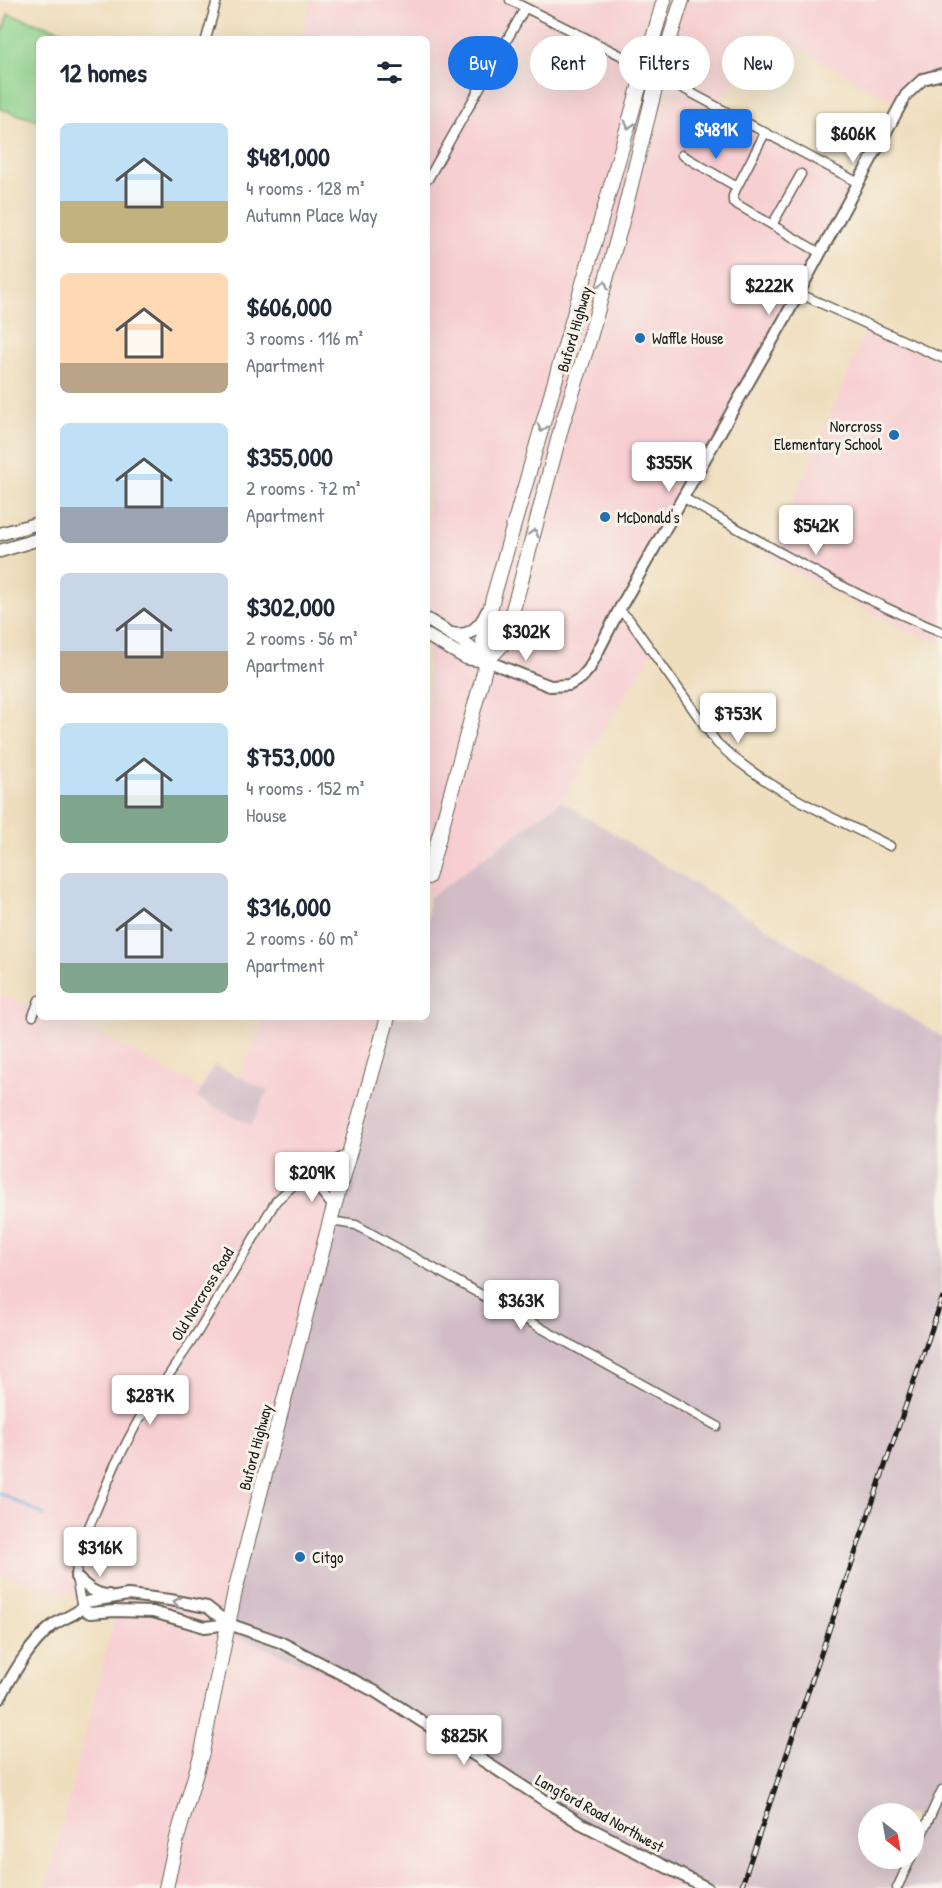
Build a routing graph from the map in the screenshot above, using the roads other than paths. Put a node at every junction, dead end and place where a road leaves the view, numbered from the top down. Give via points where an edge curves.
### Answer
1 (217, 0) edge
2 (510, 0) edge
3 (664, 0) edge
4 (682, 0) edge
5 (525, 8) junction
6 (207, 36) edge
7 (653, 36) edge
8 (671, 36) edge
9 (619, 55) edge
10 (942, 74) edge
11 (638, 90) edge
12 (655, 90) edge
13 (684, 90) edge
14 (765, 133) junction
15 (682, 156) dead end
16 (801, 174) dead end
17 (430, 175) edge
18 (859, 183) junction
19 (737, 187) junction
20 (772, 225) junction
21 (820, 253) junction
22 (798, 293) junction
23 (941, 356) edge
24 (552, 394) junction
25 (570, 399) junction
26 (682, 497) junction
27 (36, 524) edge
28 (0, 534) edge
29 (36, 540) edge
30 (0, 551) edge
31 (493, 598) junction
32 (619, 610) junction
33 (430, 621) edge
34 (942, 632) edge
35 (451, 634) junction
36 (430, 637) edge
37 (487, 661) junction
38 (890, 846) dead end
39 (430, 870) edge
40 (36, 1008) edge
41 (33, 1016) dead end
42 (387, 1020) edge
43 (350, 1151) junction
44 (295, 1184) junction
45 (332, 1214) junction
46 (717, 1426) dead end
47 (76, 1577) junction
48 (118, 1596) junction
49 (82, 1609) junction
50 (229, 1624) junction
51 (0, 1698) edge
52 (942, 1790) edge
53 (924, 1830) edge
54 (905, 1869) edge
55 (166, 1888) edge
56 (707, 1888) edge
57 (897, 1888) edge

1 - 6 street
2 - 5 street
3 - 7 main road, Buford Highway
4 - 8 main road, Buford Highway
5 - 9 street
5 - 17 street
10 - 18 street via 923,79 911,89
11 -> 24 main road, Buford Highway
25 -> 12 main road, Buford Highway via 620,229
13 - 14 street
14 - 18 street
14 - 19 street
15 - 19 street
16 - 20 street
18 - 21 street
19 - 20 street via 733,198 736,205
20 - 21 street
21 - 22 street
22 - 23 street
22 - 26 street
24 - 25 main road
24 -> 31 main road, Buford Highway
37 -> 25 main road, Buford Highway via 503,644
26 - 32 street
26 - 34 street via 807,567
27 - 28 main road
29 - 30 main road
31 - 35 main road via 482,623 460,636
31 - 37 main road, Buford Highway via 483,641
32 - 37 street via 589,669 569,685 550,686
32 - 38 street via 730,755 782,790
33 - 35 main road
35 - 37 main road
36 - 37 main road via 466,658
37 - 39 main road, Buford Highway
40 - 41 street
42 - 43 main road, Buford Highway
43 - 44 street, Old Norcross Road
43 - 45 main road, Buford Highway
44 - 45 street via 314,1184
44 - 47 street, Old Norcross Road via 276,1201 197,1334 138,1421 78,1553
45 - 46 street
45 - 50 main road, Buford Highway
47 - 48 street via 88,1589
47 - 49 street, Old Norcross Road
48 - 49 street, Langford Road Northwest via 86,1602
50 -> 48 street, Langford Road Northwest via 207,1607
49 - 50 street, Langford Road Northwest via 90,1613 153,1612 205,1627
49 - 51 street via 54,1624 32,1645
50 - 55 main road, Buford Highway via 200,1761
50 - 56 street, Langford Road Northwest via 280,1642 363,1685 580,1823
52 - 53 street
54 - 57 street

